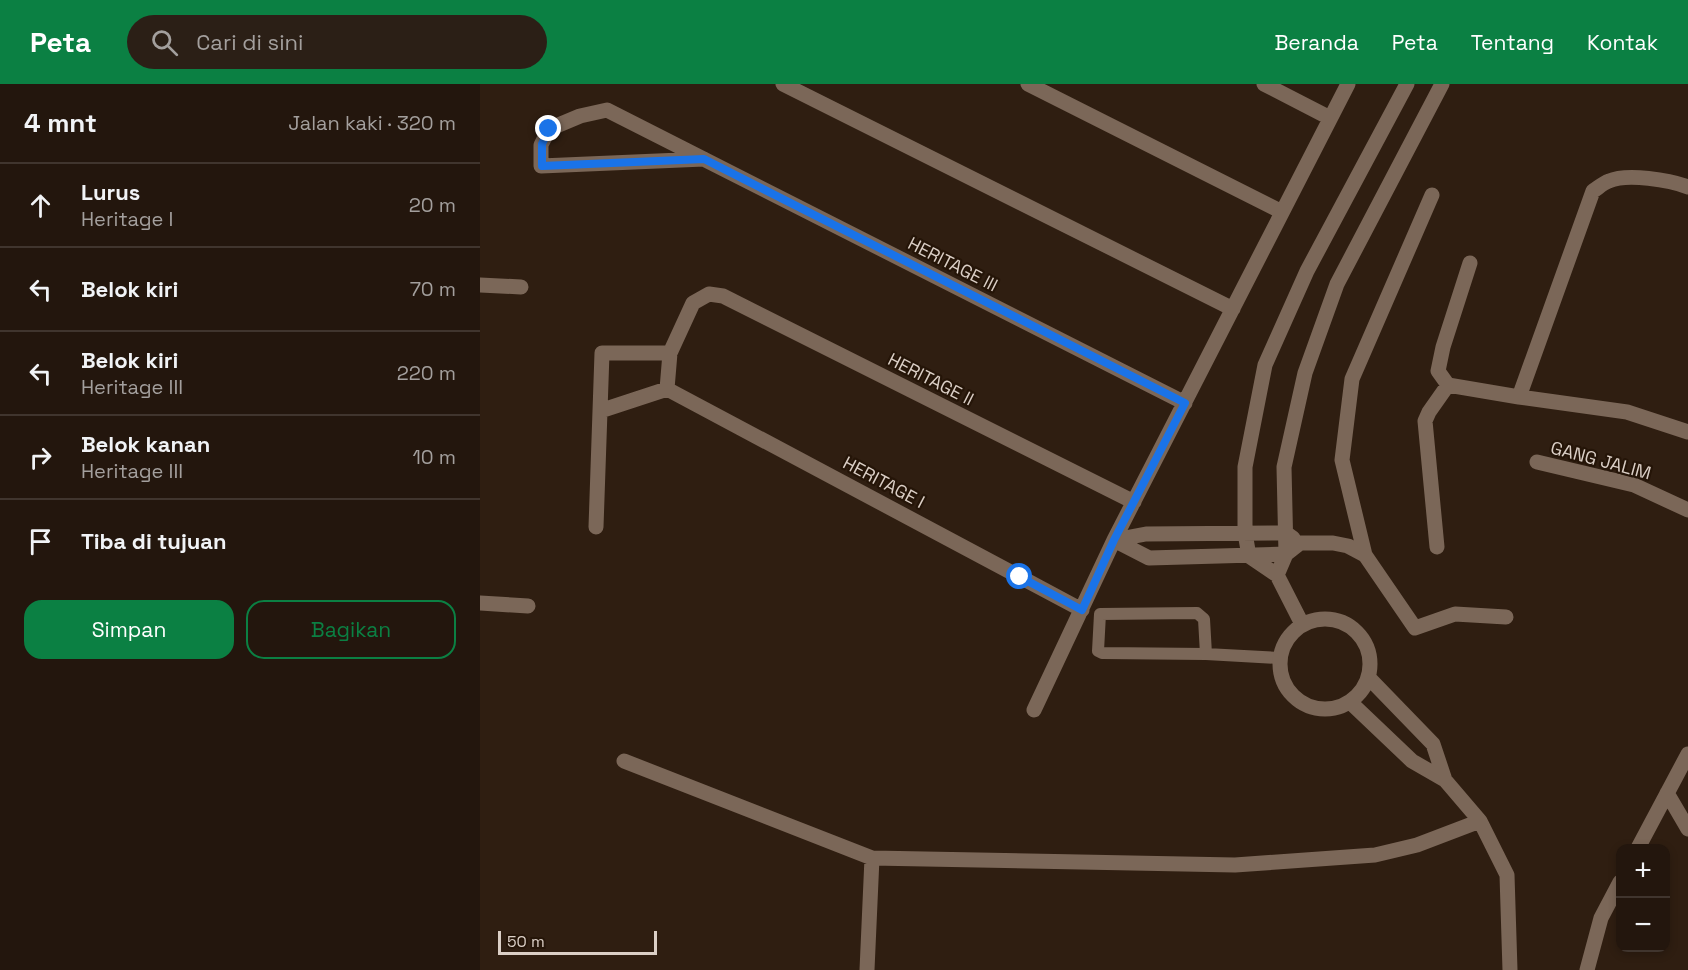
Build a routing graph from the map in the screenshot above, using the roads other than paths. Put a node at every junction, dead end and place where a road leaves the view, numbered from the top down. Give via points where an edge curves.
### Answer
1 (783, 84) edge
2 (1028, 84) edge
3 (1264, 84) edge
4 (1348, 84) edge
5 (1407, 84) edge
6 (1442, 84) edge
7 (1330, 118) junction
8 (704, 159) junction
9 (1688, 187) edge
10 (1432, 195) dead end
11 (1282, 212) junction
12 (1470, 263) dead end
13 (480, 285) edge
14 (521, 287) dead end
15 (1233, 309) junction
16 (670, 353) junction
17 (1448, 385) junction
18 (668, 389) junction
19 (1519, 397) junction
20 (1185, 403) junction
21 (600, 411) junction
22 (1688, 432) edge
23 (1537, 462) dead end
24 (1134, 502) junction
25 (1688, 510) edge
26 (596, 527) dead end
27 (1245, 533) junction
28 (1286, 533) junction
29 (1114, 540) junction
30 (1300, 543) junction
31 (1437, 548) dead end
32 (1286, 554) junction
33 (1365, 555) junction
34 (1249, 556) junction
35 (1277, 575) junction
36 (480, 603) edge
37 (528, 606) dead end
38 (1082, 610) junction
39 (1506, 617) dead end
40 (1302, 624) junction
41 (1206, 654) junction
42 (1279, 658) junction
43 (1369, 678) junction
44 (1350, 702) junction
45 (1034, 710) dead end
46 (1688, 754) edge
47 (624, 760) dead end
48 (1445, 780) junction
49 (1667, 793) junction
50 (1480, 821) junction
51 (1688, 829) edge
52 (1641, 844) edge
53 (872, 858) junction
54 (1616, 890) edge
55 (867, 970) edge
56 (1510, 970) edge
57 (1587, 970) edge

1 - 15 street
2 - 11 street
3 - 7 street
4 - 7 street
5 - 27 street via 1306,271 1265,365 1245,467
6 - 28 street via 1338,284 1305,373 1284,467
7 - 11 street
8 - 8 street, HERITAGE III via 607,110 549,129 542,144 542,166
8 - 20 street, HERITAGE III
9 - 19 street via 1673,181 1635,177 1610,180 1593,191
10 - 33 street via 1352,379 1342,460
11 - 15 street
12 - 17 street via 1438,371
13 - 14 street
15 - 20 street
16 - 18 street
16 - 21 street via 602,353
16 - 24 street, HERITAGE II via 693,303 709,294 723,296
17 - 19 street
17 - 31 street via 1425,421
18 - 21 street
18 - 38 street, HERITAGE I
19 - 22 street via 1627,412
20 - 24 street
21 - 26 street
23 - 25 street, GANG JALIM via 1635,485
24 - 29 street
27 - 28 street
27 - 29 street via 1146,534
27 - 34 street
28 - 30 street
28 - 32 street
29 - 34 street via 1149,558
29 - 38 street
30 - 32 street
30 - 33 street via 1333,543
32 - 34 street
32 - 35 street
33 - 39 street via 1415,628 1455,614
34 - 35 street
35 - 40 street
36 - 37 street
38 - 45 street
40 - 42 street via 1287,638
40 - 43 street via 1323,617 1345,622 1362,636 1371,656
41 - 41 lane via 1102,653 1098,651 1100,614 1197,613 1204,618
41 - 42 lane
42 - 44 street via 1282,678 1292,696 1310,707 1331,709
43 - 44 street via 1362,692
43 - 48 street via 1433,744
44 - 48 street via 1412,761
46 - 49 street
47 - 53 street
48 - 50 street
49 - 51 street
49 - 52 street
50 - 53 street via 1417,845 1375,855 1258,864
50 - 56 street via 1507,875
53 - 55 street
54 - 57 street via 1601,918

